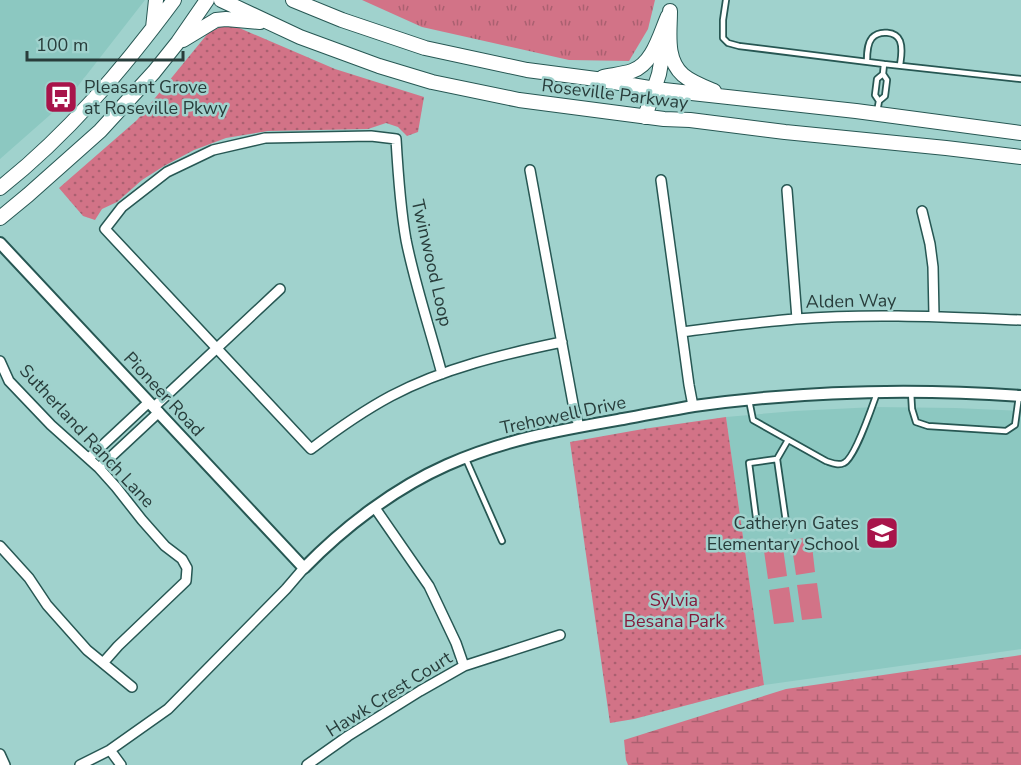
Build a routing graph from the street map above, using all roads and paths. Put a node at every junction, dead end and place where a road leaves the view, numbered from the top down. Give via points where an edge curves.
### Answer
1 (156, 0) edge
2 (174, 0) edge
3 (207, 0) edge
4 (221, 0) edge
5 (293, 0) edge
6 (726, 0) edge
7 (672, 5) edge
8 (269, 23) junction
9 (153, 28) junction
10 (178, 42) junction
11 (867, 61) junction
12 (884, 64) junction
13 (900, 65) junction
14 (883, 74) junction
15 (596, 79) junction
16 (1021, 79) edge
17 (655, 89) junction
18 (722, 96) junction
19 (878, 108) junction
20 (645, 117) junction
21 (1021, 133) edge
22 (1021, 157) edge
23 (530, 171) dead end
24 (662, 180) dead end
25 (0, 188) edge
26 (787, 190) dead end
27 (922, 211) dead end
28 (0, 218) edge
29 (0, 243) edge
30 (280, 290) dead end
31 (934, 316) junction
32 (797, 319) junction
33 (1021, 320) edge
34 (682, 332) junction
35 (562, 342) junction
36 (217, 348) junction
37 (0, 361) edge
38 (442, 374) junction
39 (878, 392) junction
40 (911, 392) junction
41 (1020, 396) edge
42 (749, 400) junction
43 (693, 406) junction
44 (154, 407) junction
45 (579, 426) junction
46 (788, 440) junction
47 (465, 457) junction
48 (89, 458) junction
49 (777, 459) junction
50 (99, 468) junction
51 (375, 508) junction
52 (501, 541) dead end
53 (0, 546) edge
54 (304, 568) junction
55 (560, 635) dead end
56 (103, 663) junction
57 (464, 666) junction
58 (132, 687) dead end
59 (110, 750) junction
60 (0, 754) edge
61 (5, 765) edge
62 (80, 765) edge
63 (121, 765) edge
64 (307, 765) edge

1 - 9 main road
2 - 9 main road
3 - 10 main road
4 - 8 main road, Roseville Parkway
5 - 15 main road, Roseville Parkway via 425,48 527,70
6 - 11 lane via 723,38 728,43
7 - 15 main road via 650,55 640,67
7 - 17 main road
7 - 18 main road via 671,56 676,67 685,77
8 - 10 main road via 216,20
8 - 20 main road, Roseville Parkway via 332,50 432,82 519,100
9 - 25 main road via 80,113
10 - 28 main road via 100,131
11 - 12 lane
11 - 13 lane via 871,40 885,32 901,42
12 - 13 lane
12 - 14 lane
13 - 16 lane
14 - 19 lane via 887,80 885,96
14 - 19 lane via 877,79
15 - 17 main road, Roseville Parkway
17 - 18 main road, Roseville Parkway
17 - 20 main road
18 - 19 main road, Roseville Parkway
19 - 21 main road, Roseville Parkway
20 - 22 main road, Roseville Parkway
23 - 35 street
24 - 34 street
26 - 32 street
27 - 31 street via 933,267
29 - 44 street, Pioneer Road
30 - 36 street
31 - 32 street, Alden Way
31 - 33 street, Alden Way
32 - 34 street, Alden Way
34 - 43 street
35 - 38 street
35 - 45 street
36 - 38 street via 310,449 392,396
36 - 38 street, Twinwood Loop via 105,230 122,207 167,172 213,150 265,138 379,137 396,139 406,239
36 - 44 street
37 - 48 street, Sutherland Ranch Lane via 9,381
39 - 40 street, Trehowell Drive
39 - 42 street, Trehowell Drive
39 - 46 lane via 856,447 842,464 826,461
40 - 41 street, Trehowell Drive
40 - 41 lane via 915,422 1006,431 1015,425
42 - 43 street, Trehowell Drive
42 - 46 lane via 753,420
43 - 45 street, Trehowell Drive
44 - 48 street
44 - 50 street
44 - 54 street, Pioneer Road
45 - 47 street, Trehowell Drive
46 - 49 lane
47 - 51 street, Trehowell Drive
47 - 52 lane
48 - 50 street, Sutherland Ranch Lane
49 - 49 lane via 749,463 757,525 786,522
50 - 56 street, Sutherland Ranch Lane via 188,568 186,581
51 - 54 street, Trehowell Drive
51 - 57 street via 429,586
53 - 56 street via 87,650
54 - 59 street, Trehowell Drive via 168,709
55 - 57 street, Hawk Crest Court
56 - 58 street
57 - 64 street, Hawk Crest Court
59 - 62 street, Trehowell Drive
59 - 63 street
60 - 61 street

